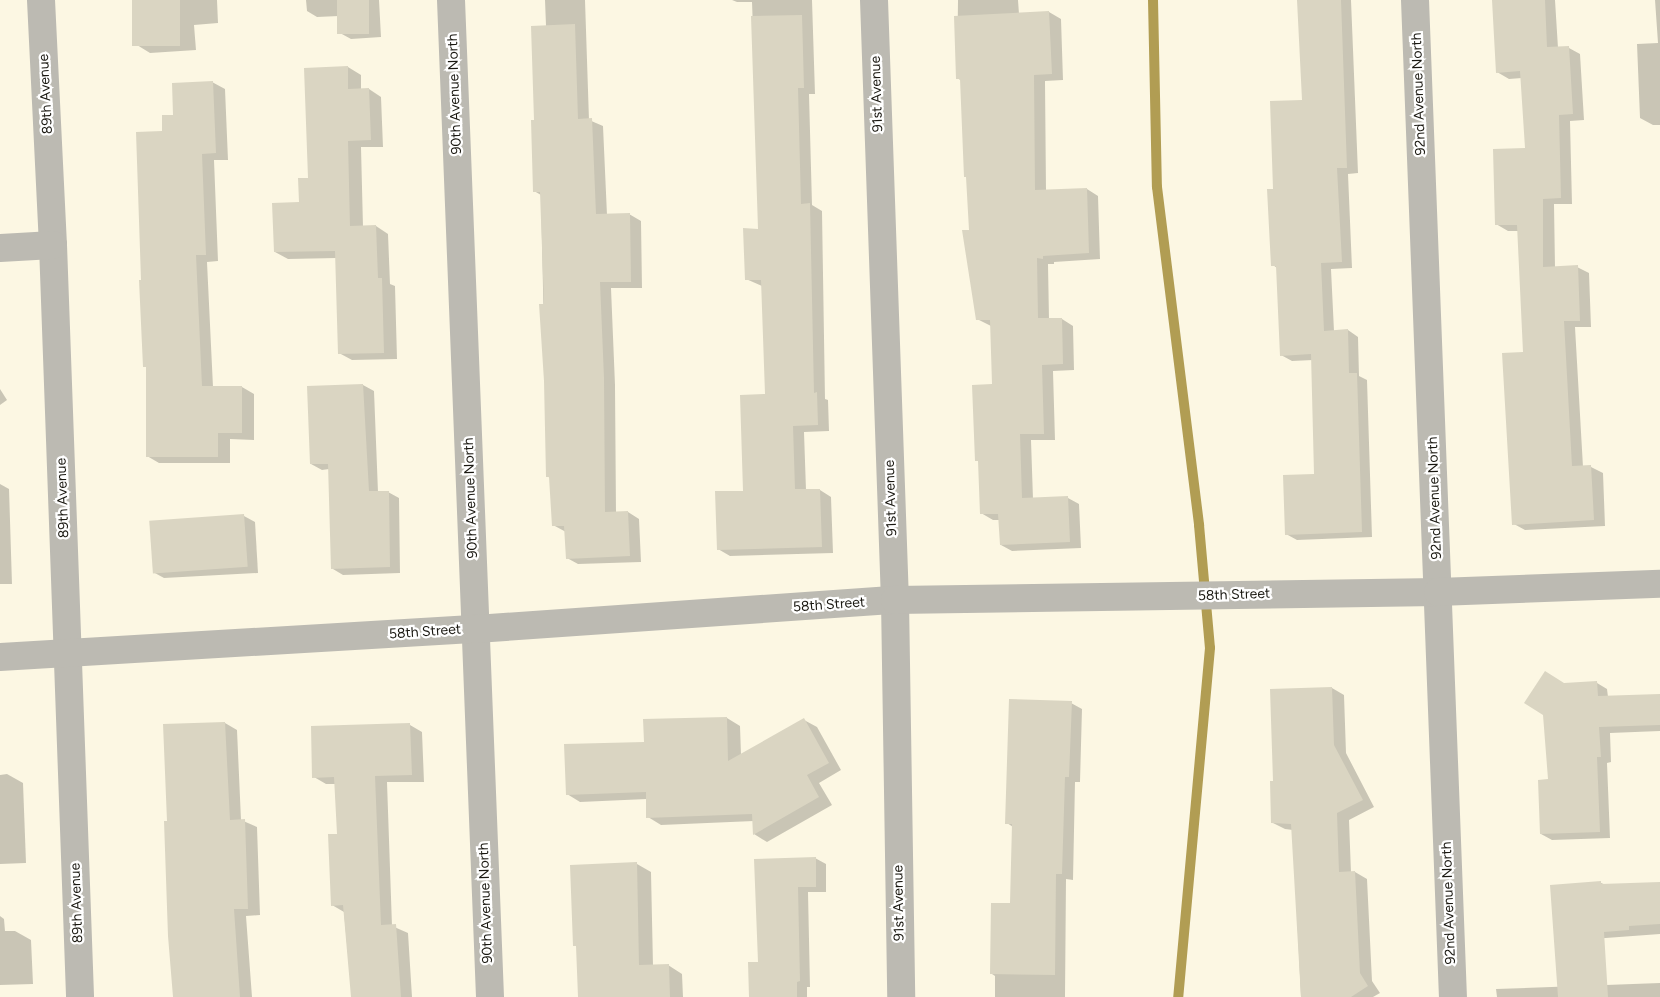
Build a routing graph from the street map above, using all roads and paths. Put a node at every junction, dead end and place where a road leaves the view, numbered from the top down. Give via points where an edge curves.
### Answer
1 (41, 0) edge
2 (451, 0) edge
3 (874, 0) edge
4 (1415, 0) edge
5 (53, 246) junction
6 (0, 248) edge
7 (1660, 584) edge
8 (1438, 592) junction
9 (895, 600) junction
10 (476, 629) junction
11 (69, 655) junction
12 (0, 657) edge
13 (80, 997) edge
14 (490, 997) edge
15 (901, 997) edge
16 (1453, 997) edge

1 - 5 street, 89th Avenue
2 - 10 street, 90th Avenue North
3 - 9 street, 91st Avenue
4 - 8 street, 92nd Avenue North
5 - 6 street
5 - 11 street, 89th Avenue
7 - 8 street, 58th Street
8 - 9 street, 58th Street
8 - 16 street, 92nd Avenue North
9 - 10 street, 58th Street
9 - 15 street, 91st Avenue
10 - 11 street, 58th Street
10 - 14 street, 90th Avenue North
11 - 12 street, 58th Street
11 - 13 street, 89th Avenue

